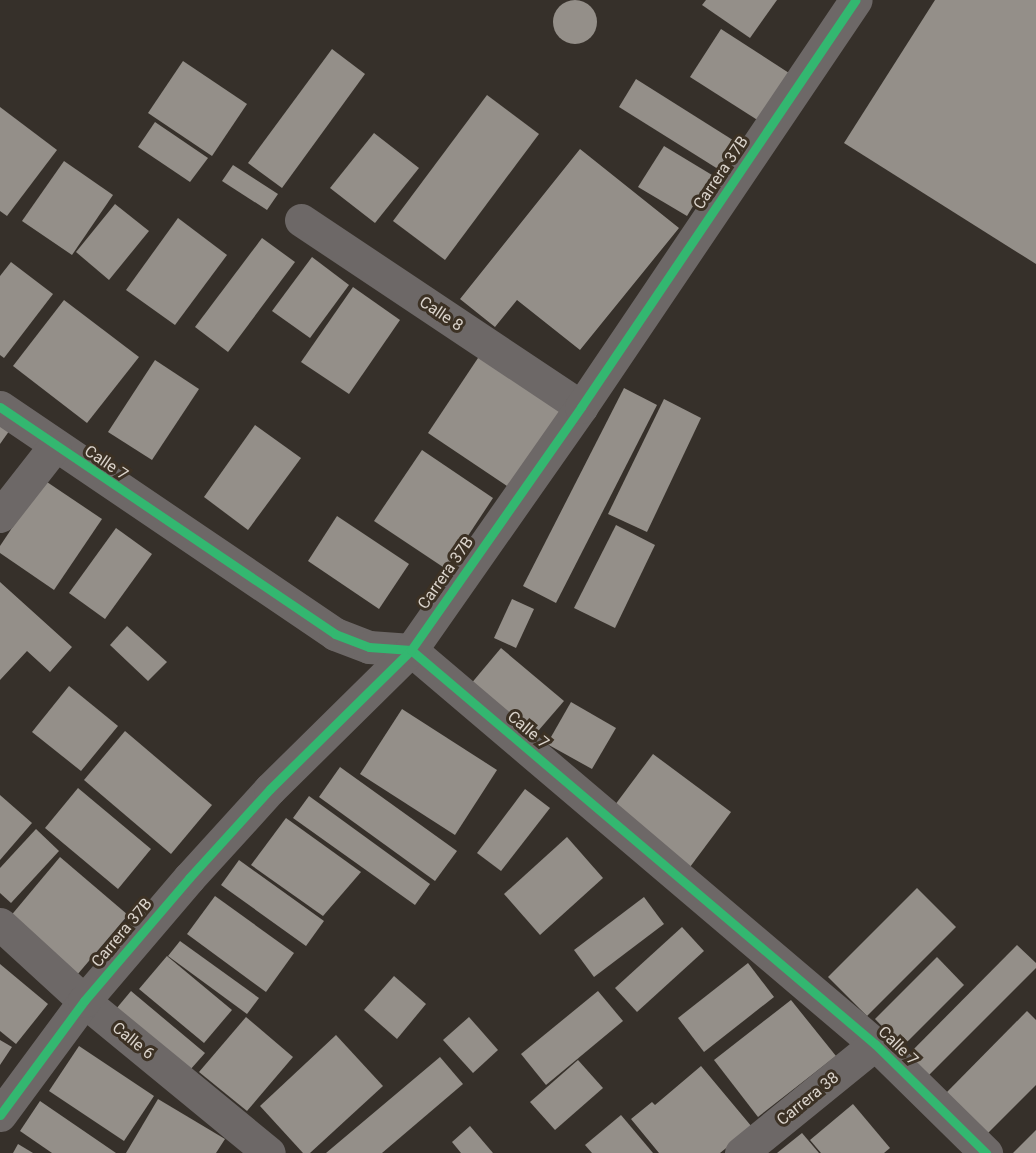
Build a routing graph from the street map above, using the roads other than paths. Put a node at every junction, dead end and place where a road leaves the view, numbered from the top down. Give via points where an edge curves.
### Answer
1 (856, 0) edge
2 (301, 220) dead end
3 (0, 407) edge
4 (581, 407) junction
5 (54, 447) junction
6 (0, 516) edge
7 (411, 650) junction
8 (0, 924) edge
9 (84, 1001) junction
10 (875, 1044) junction
11 (0, 1115) edge
12 (269, 1153) edge
13 (741, 1153) edge
14 (986, 1153) edge

1 - 4 street, Carrera 37B
2 - 4 street, Calle 8
3 - 5 street, Calle 7
4 - 7 street, Carrera 37B
5 - 6 street
5 - 7 street, Calle 7 via 335,634 369,647
7 - 9 street, Carrera 37B via 270,789
7 - 10 street, Calle 7
8 - 9 street, Calle 6
9 - 11 street, Carrera 37B
9 - 12 street, Calle 6
10 - 13 street, Carrera 38
10 - 14 street, Calle 7

